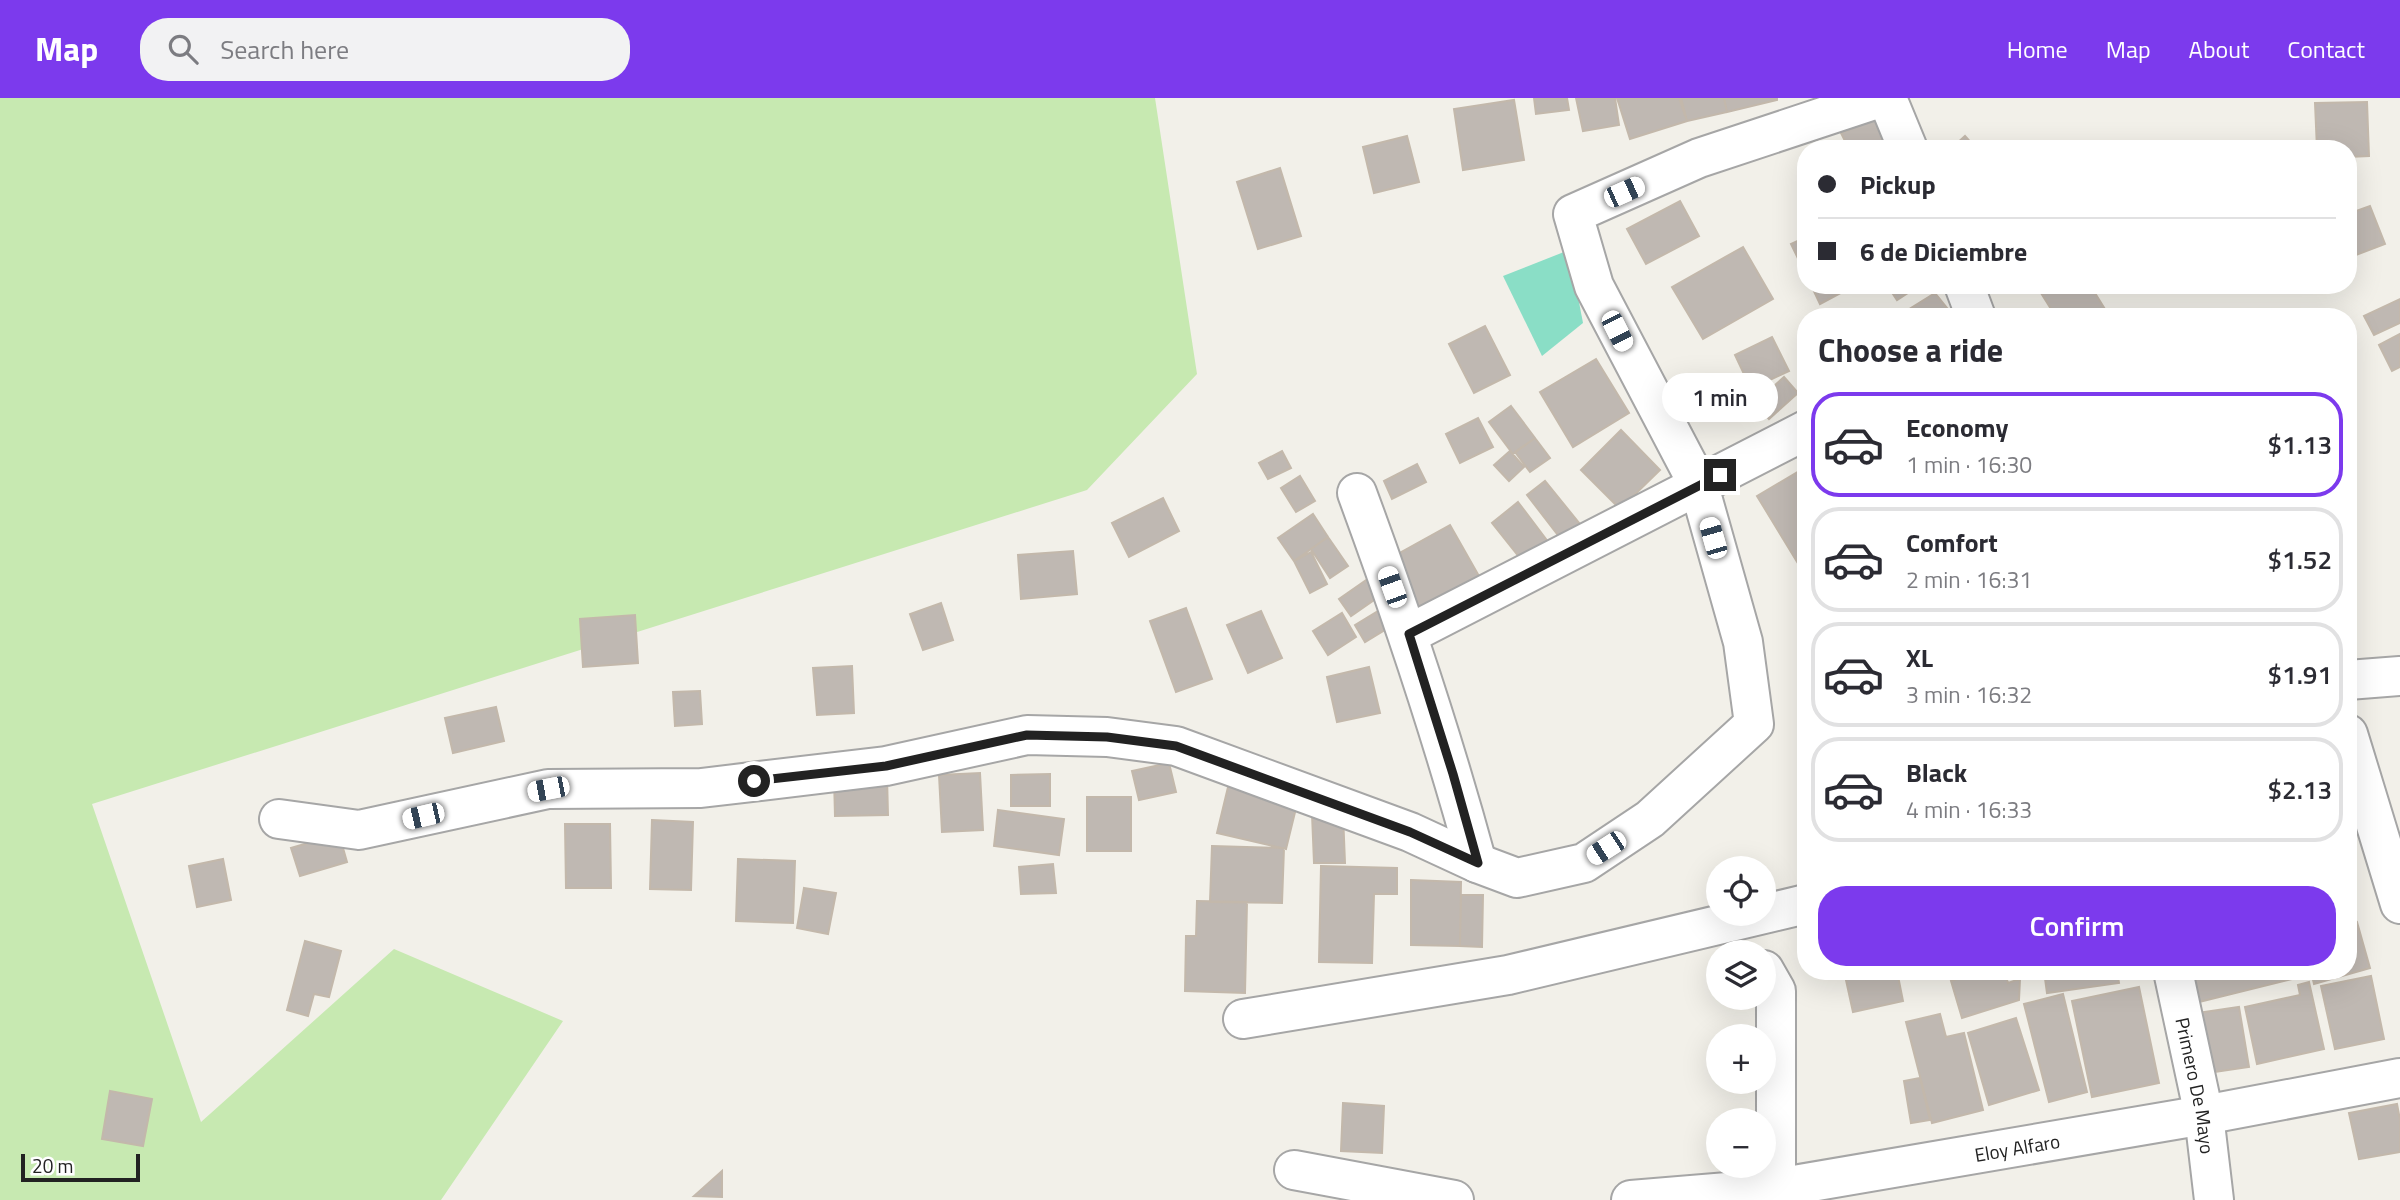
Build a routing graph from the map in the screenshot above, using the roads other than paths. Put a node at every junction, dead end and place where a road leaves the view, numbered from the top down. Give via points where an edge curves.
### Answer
1 (1880, 98) edge
2 (1886, 98) edge
3 (1904, 140) edge
4 (1797, 435) edge
5 (1699, 486) junction
6 (1357, 493) dead end
7 (1409, 634) junction
8 (2400, 676) edge
9 (2357, 680) edge
10 (2357, 763) edge
11 (279, 818) dead end
12 (1478, 863) junction
13 (2400, 904) edge
14 (1797, 906) edge
15 (1705, 929) junction
16 (1726, 940) edge
17 (2174, 980) edge
18 (1776, 1010) edge
19 (1243, 1019) dead end
20 (2400, 1078) edge
21 (2204, 1115) junction
22 (1294, 1170) dead end
23 (1776, 1194) edge
24 (1454, 1200) edge
25 (1631, 1200) edge
26 (2214, 1200) edge

1 - 5 street via 1699,158 1573,214 1594,286
2 - 3 street
4 - 5 street
5 - 7 street
5 - 12 street via 1742,642 1754,724 1650,819 1584,863 1517,878
6 - 7 street
7 - 12 street
8 - 9 street
10 - 13 street
11 - 12 street via 359,830 548,789 701,788 886,766 1027,735 1107,737 1176,746 1410,832
14 - 15 street
15 - 16 street
15 - 19 street via 1508,975
17 - 21 street, Primero De Mayo
18 - 23 street
20 - 21 street, Eloy Alfaro
21 - 23 street, Eloy Alfaro
21 - 26 street, Primero De Mayo
22 - 24 street
23 - 25 street, Eloy Alfaro

